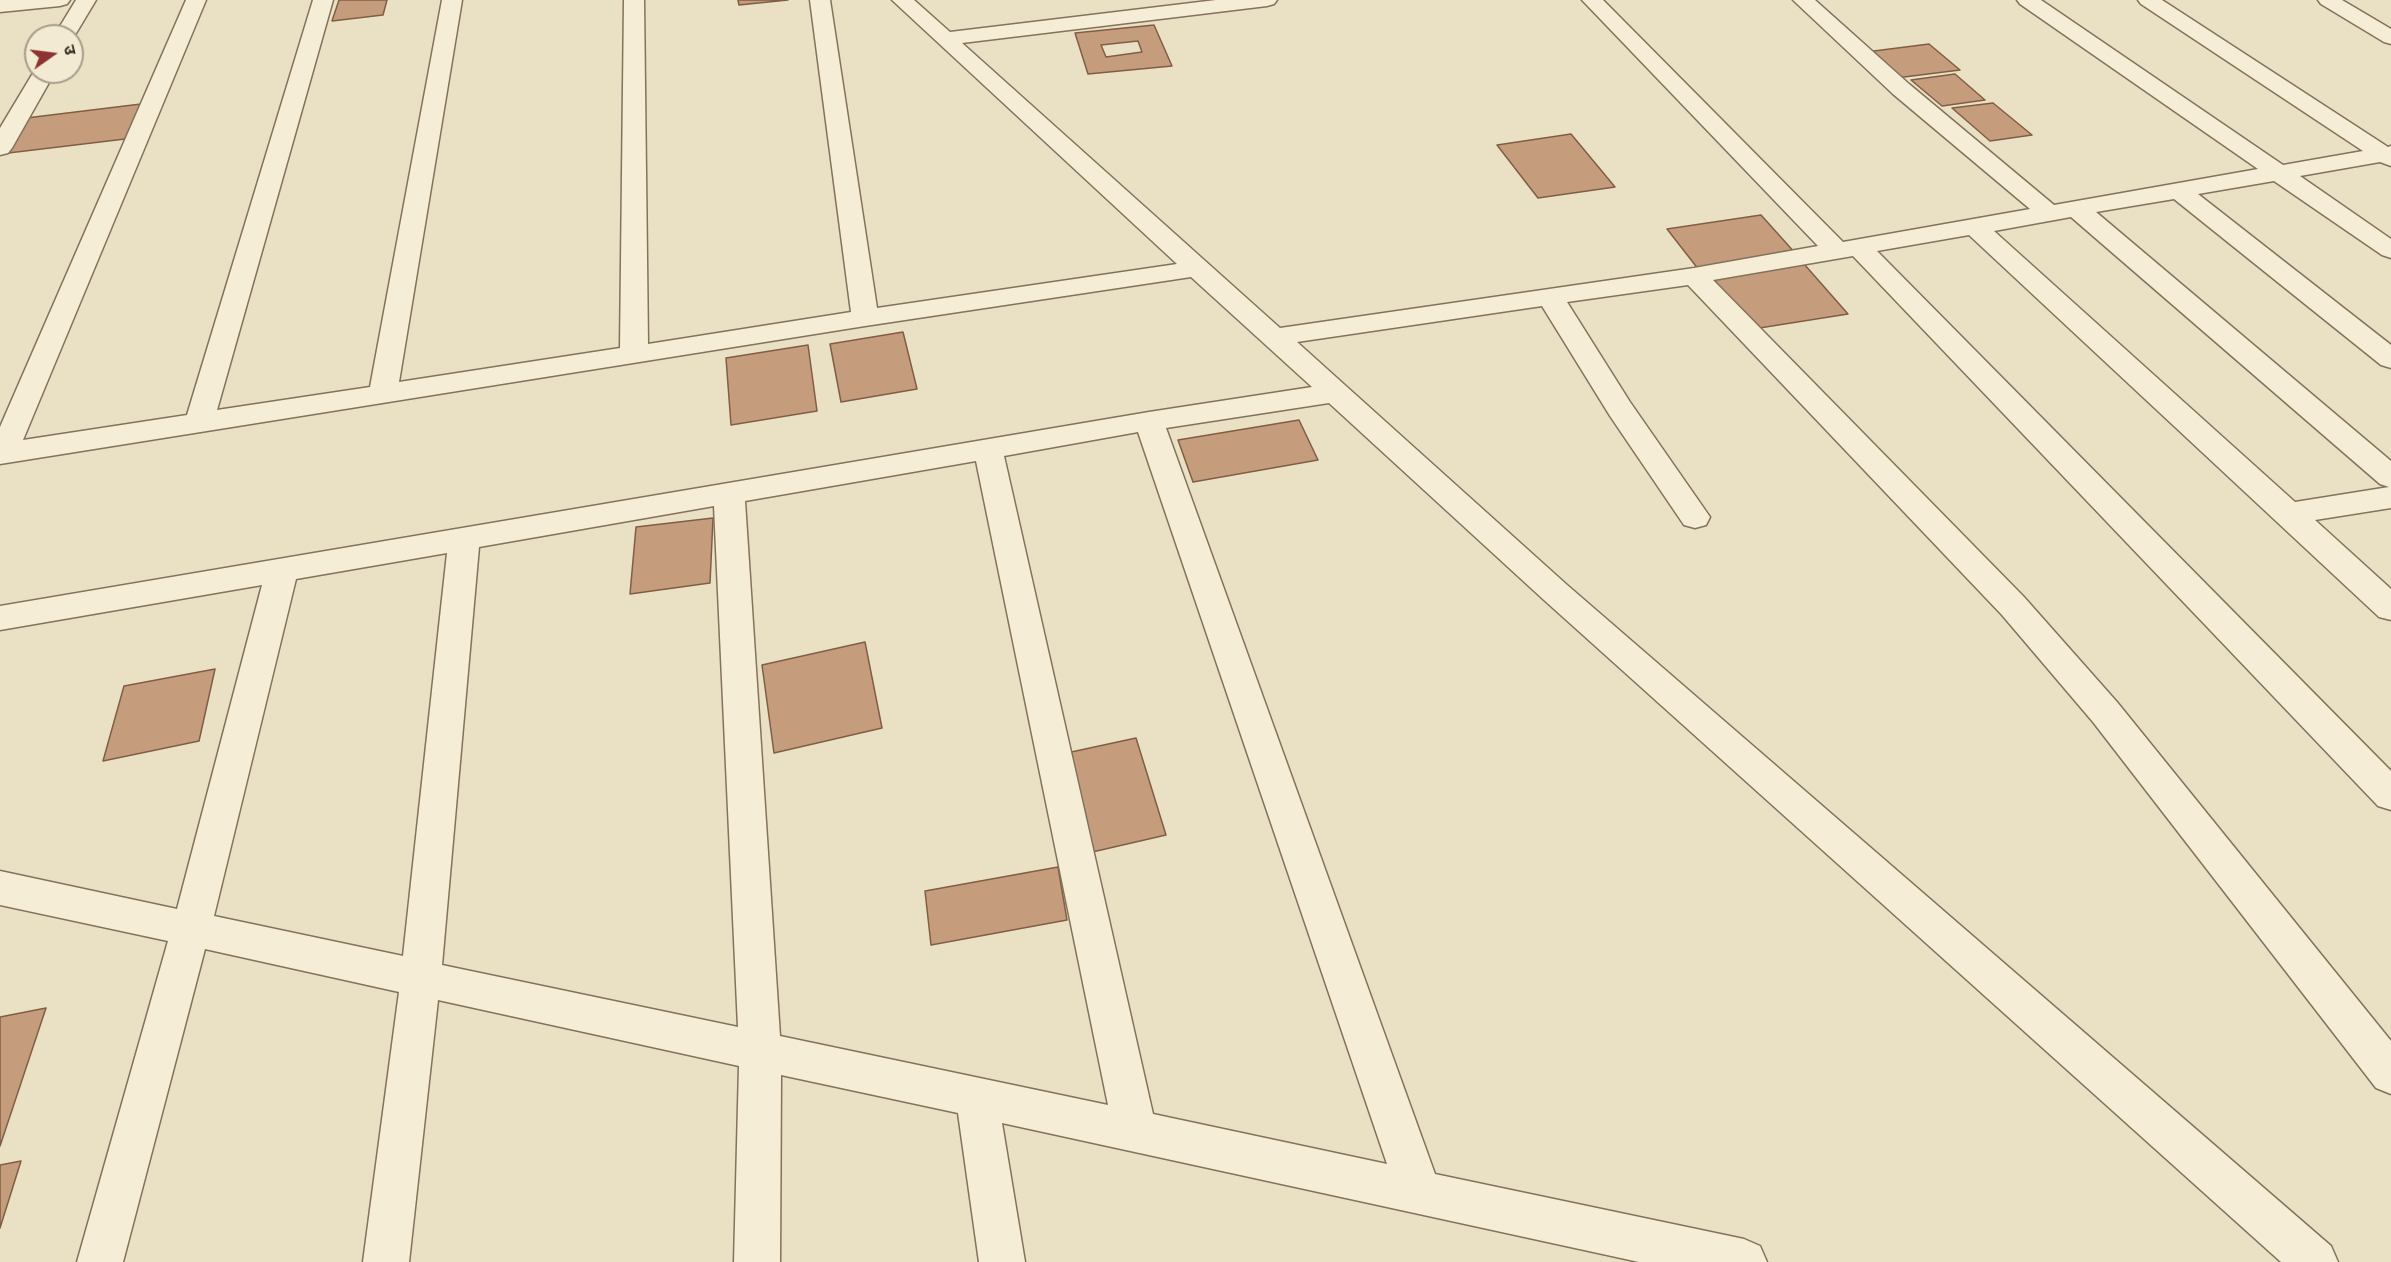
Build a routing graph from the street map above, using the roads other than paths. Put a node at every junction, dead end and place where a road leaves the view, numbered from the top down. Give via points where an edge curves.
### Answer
1 (60, 0) edge
2 (86, 0) edge
3 (196, 0) edge
4 (323, 0) edge
5 (452, 0) edge
6 (634, 0) edge
7 (820, 0) edge
8 (902, 0) edge
9 (1267, 0) edge
10 (1592, 0) edge
11 (1803, 0) edge
12 (2027, 0) edge
13 (2148, 0) edge
14 (2328, 0) edge
15 (0, 6) edge
16 (72, 24) edge
17 (2391, 38) edge
18 (945, 39) junction
19 (37, 84) edge
20 (0, 148) edge
21 (2389, 156) edge
22 (2278, 172) junction
23 (2179, 191) junction
24 (2077, 209) junction
25 (2050, 214) junction
26 (1975, 227) junction
27 (1848, 249) junction
28 (2391, 250) edge
29 (1199, 268) junction
30 (1695, 276) junction
31 (1550, 297) junction
32 (865, 318) junction
33 (1275, 337) junction
34 (634, 354) junction
35 (2391, 359) edge
36 (1336, 393) junction
37 (383, 394) junction
38 (1149, 421) junction
39 (199, 423) junction
40 (988, 449) junction
41 (2, 454) edge
42 (2391, 477) edge
43 (729, 493) junction
44 (2391, 497) edge
45 (2288, 514) junction
46 (1695, 517) dead end
47 (464, 539) junction
48 (282, 570) junction
49 (2391, 608) edge
50 (3, 625) edge
51 (2391, 795) edge
52 (0, 888) edge
53 (191, 929) junction
54 (421, 978) junction
55 (760, 1051) junction
56 (2391, 1074) edge
57 (977, 1098) junction
58 (1135, 1132) junction
59 (1419, 1192) junction
60 (100, 1262) edge
61 (386, 1262) edge
62 (757, 1262) edge
63 (1002, 1262) edge
64 (1744, 1262) edge
65 (2315, 1262) edge

1 - 15 street
2 - 16 street
3 - 41 street
4 - 39 street
5 - 37 street
6 - 34 street
7 - 32 street
8 - 18 street
9 - 18 street
10 - 27 street
11 - 25 street via 1901,89
12 - 22 street
13 - 21 street
14 - 17 street
18 - 29 street
19 - 20 street
21 - 22 street
22 - 23 street
22 - 28 street
23 - 24 street
23 - 35 street
24 - 25 street
24 - 42 street
25 - 26 street
26 - 27 street
26 - 45 street
27 - 30 street
27 - 51 street
29 - 32 street
29 - 33 street
30 - 31 street
30 - 56 street via 2005,597 2105,712
31 - 33 street
31 - 46 street via 1620,409
32 - 34 street
33 - 36 street
34 - 37 street
36 - 38 street
36 - 65 street
37 - 39 street
38 - 40 street
38 - 59 street
39 - 41 street
40 - 43 street
40 - 58 street
43 - 47 street
43 - 55 street
44 - 45 street
45 - 49 street
47 - 48 street
47 - 54 street
48 - 50 street
48 - 53 street
52 - 53 street
53 - 54 street
53 - 60 street
54 - 55 street
54 - 61 street
55 - 57 street
55 - 62 street
57 - 58 street
57 - 63 street
58 - 59 street
59 - 64 street

